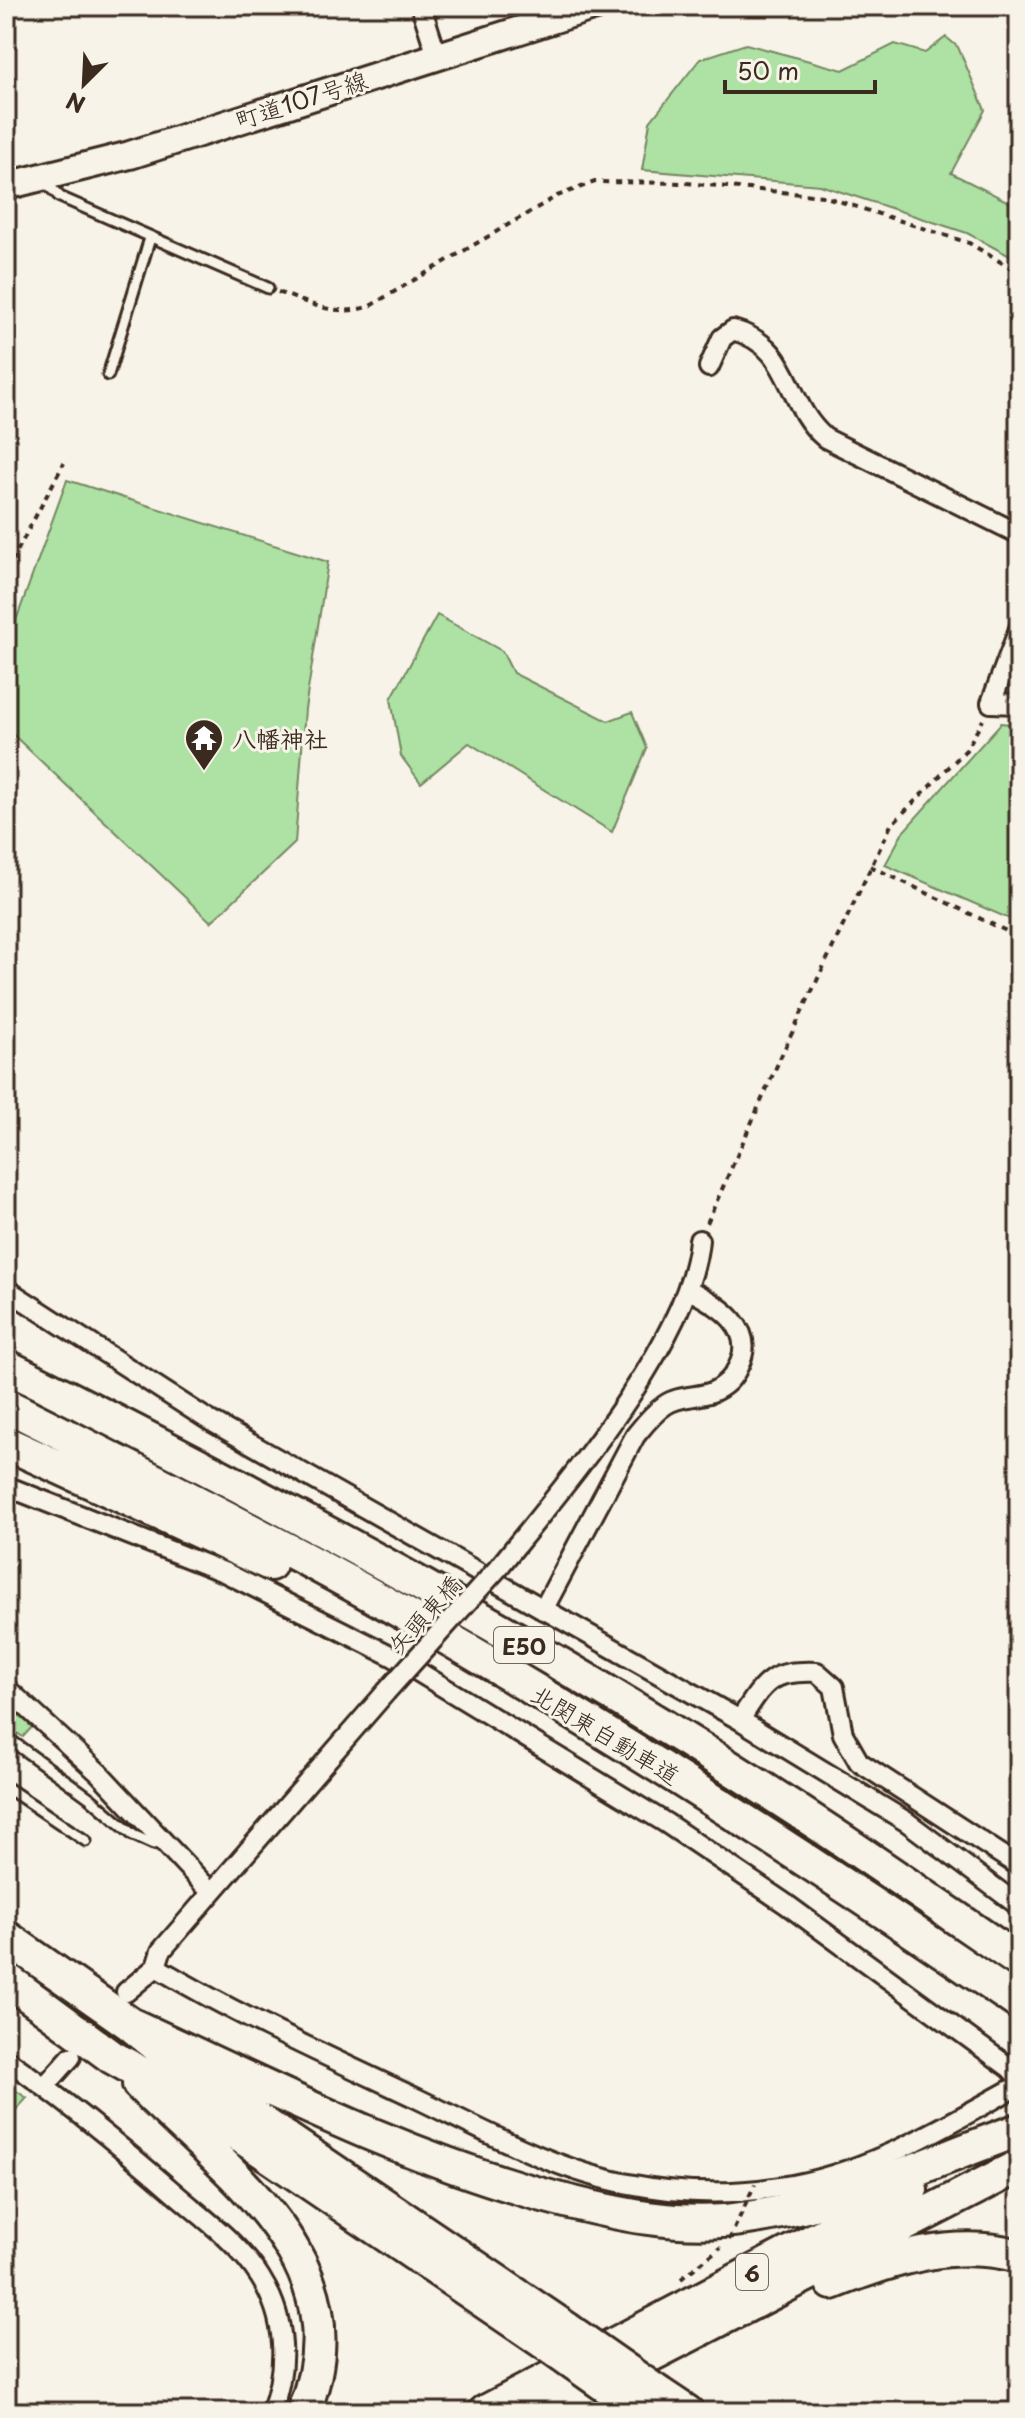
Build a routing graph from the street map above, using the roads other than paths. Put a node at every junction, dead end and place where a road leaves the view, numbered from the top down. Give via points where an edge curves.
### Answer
1 (421, 6) edge
2 (595, 6) edge
3 (437, 56) junction
4 (42, 179) junction
5 (6, 186) edge
6 (150, 238) junction
7 (268, 288) road end
8 (709, 367) dead end
9 (108, 375) dead end
10 (1019, 534) edge
11 (1019, 629) edge
12 (1019, 704) edge
13 (699, 1240) road end
14 (6, 1289) edge
15 (689, 1290) junction
16 (6, 1366) edge
17 (6, 1405) edge
18 (6, 1443) edge
19 (6, 1486) edge
20 (543, 1610) junction
21 (6, 1688) edge
22 (740, 1720) junction
23 (598, 1728) junction
24 (6, 1737) edge
25 (6, 1787) edge
26 (86, 1841) dead end
27 (165, 1842) junction
28 (1019, 1866) edge
29 (211, 1892) junction
30 (1019, 1906) edge
31 (6, 1937) edge
32 (1019, 1961) edge
33 (156, 1967) junction
34 (6, 1979) edge
35 (126, 1992) dead end
36 (1019, 2003) edge
37 (130, 2024) junction
38 (71, 2057) dead end
39 (112, 2057) junction
40 (6, 2059) edge
41 (1019, 2078) edge
42 (1019, 2085) edge
43 (45, 2086) junction
44 (1019, 2131) edge
45 (1019, 2166) edge
46 (1019, 2256) edge
47 (556, 2336) junction
48 (647, 2404) edge
49 (543, 2410) edge
50 (271, 2412) edge
51 (303, 2412) edge
52 (485, 2412) edge
53 (687, 2412) edge

1 - 3 street
2 - 3 street, 町道107号線
3 - 4 street, 町道107号線
4 - 5 street, 町道107号線
4 - 6 lane via 60,197
6 - 7 lane
6 - 9 lane
8 - 10 street via 722,338 733,330 748,334 772,351 810,425 825,438
11 - 12 street via 991,703
13 - 15 street, 矢頭東橋
14 - 20 street via 207,1419
15 - 20 street via 742,1331 745,1349 739,1365 730,1380 712,1392 667,1403 650,1417
15 - 29 street, 矢頭東橋, bridge via 594,1449 499,1567
16 - 32 highway, 北関東自動車道 / E50 via 275,1504 614,1697 828,1831
17 - 23 highway, 北関東自動車道 / E50 via 283,1547
18 - 23 highway via 250,1554
19 - 41 street via 226,1573 394,1657 666,1823 786,1904
20 - 22 street
21 - 27 street
22 - 28 street via 765,1681 790,1671 817,1672 834,1687 843,1734 859,1762
22 - 30 street via 907,1822
23 - 36 highway, 北関東自動車道 / E50 via 810,1860
24 - 27 lane via 133,1835 153,1844
25 - 26 lane
27 - 29 street
29 - 33 street, 矢頭東橋 via 161,1951
31 - 37 highway
33 - 35 street, 矢頭東橋
33 - 42 street via 316,2051 516,2144 579,2170 669,2190 782,2187 840,2170 933,2132
34 - 39 highway
37 - 44 highway via 373,2136 518,2188 630,2216 745,2219 796,2209
37 - 47 highway
38 - 43 street
39 - 47 highway
39 - 51 highway via 252,2191 294,2250 308,2281 319,2338 318,2367
40 - 43 street
43 - 50 street via 209,2222 261,2278 282,2333 279,2389
44 - 52 highway, 6
45 - 49 highway, 6
46 - 49 highway via 955,2249 900,2259 863,2271 598,2395
47 - 48 highway, bridge
48 - 53 highway

